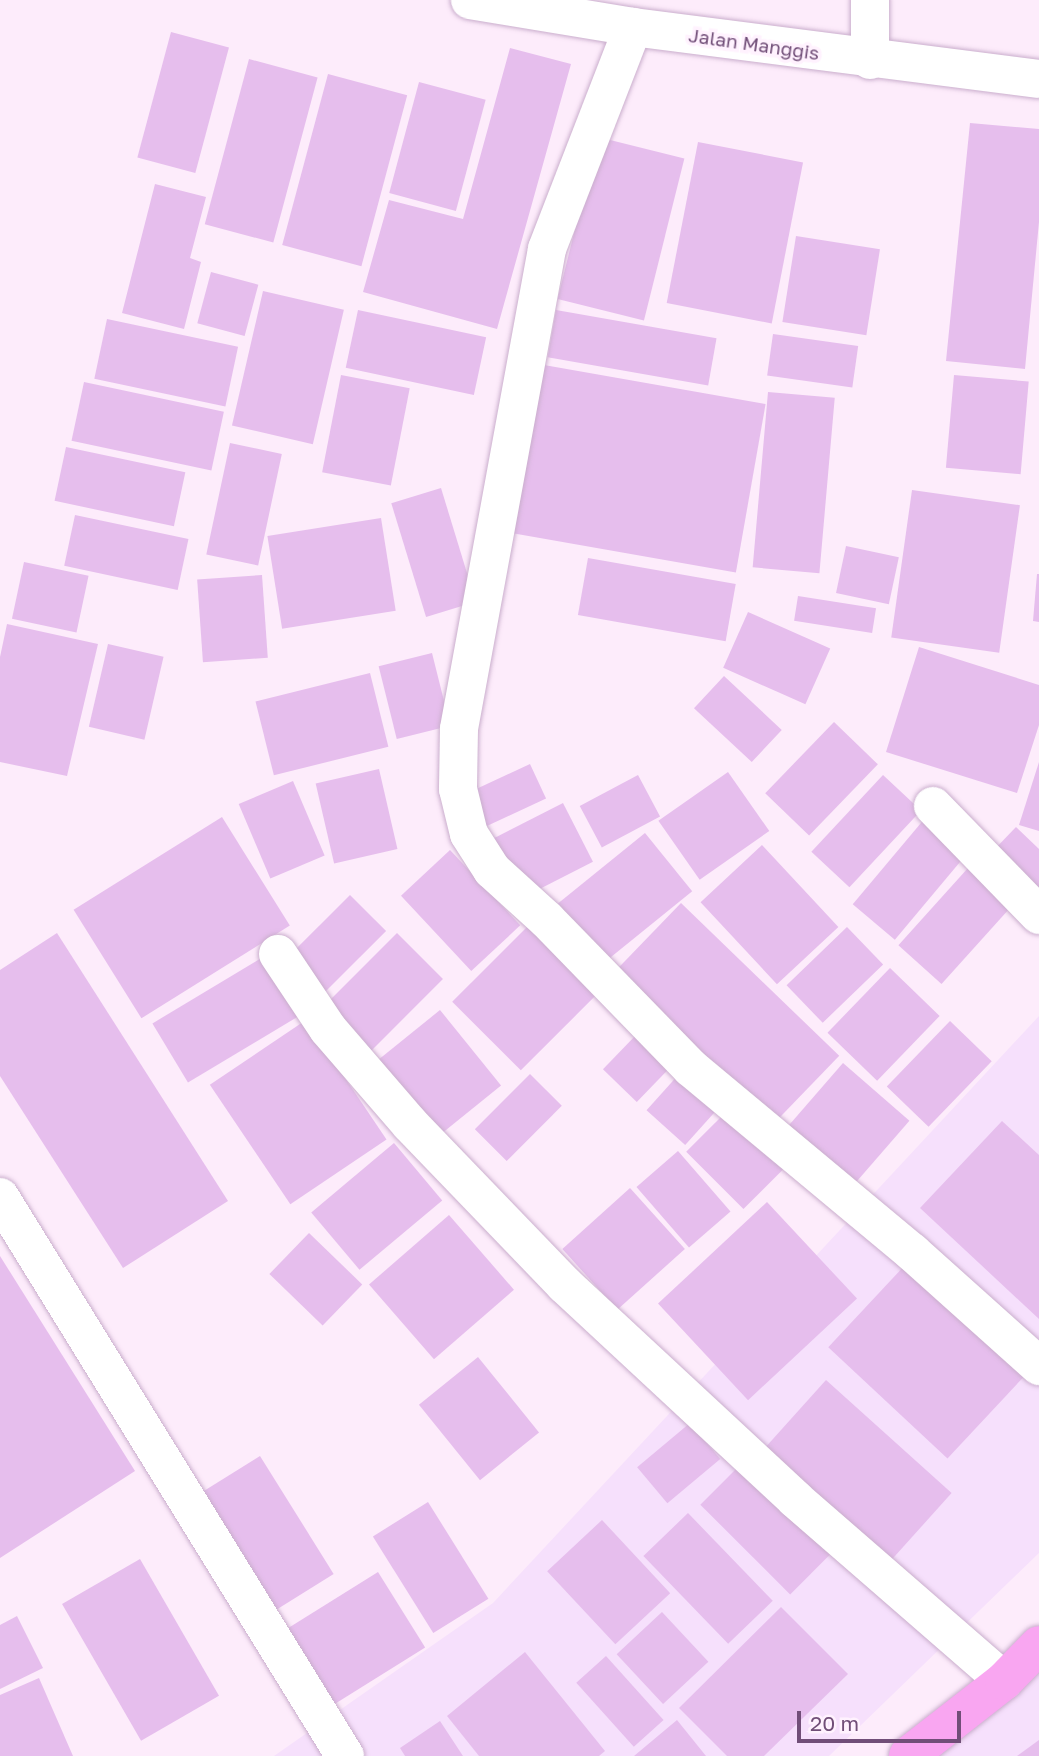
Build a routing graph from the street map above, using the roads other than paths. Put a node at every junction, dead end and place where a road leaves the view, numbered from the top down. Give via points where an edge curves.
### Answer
1 (470, 0) edge
2 (870, 0) edge
3 (633, 27) junction
4 (870, 60) junction
5 (1039, 79) edge
6 (933, 806) dead end
7 (1039, 915) edge
8 (278, 954) dead end
9 (0, 1197) edge
10 (1039, 1366) edge
11 (1039, 1645) edge
12 (1004, 1681) junction
13 (345, 1756) edge
14 (908, 1756) edge

1 - 3 street, Jalan Manggis
2 - 4 street
3 - 4 street, Jalan Manggis
3 - 10 street via 544,262 460,729 458,789 469,834 492,870 691,1068 912,1251
4 - 5 street, Jalan Manggis
6 - 7 street
8 - 12 street via 328,1029 392,1103 565,1285 795,1499
9 - 13 street
11 - 12 main road
12 - 14 main road

